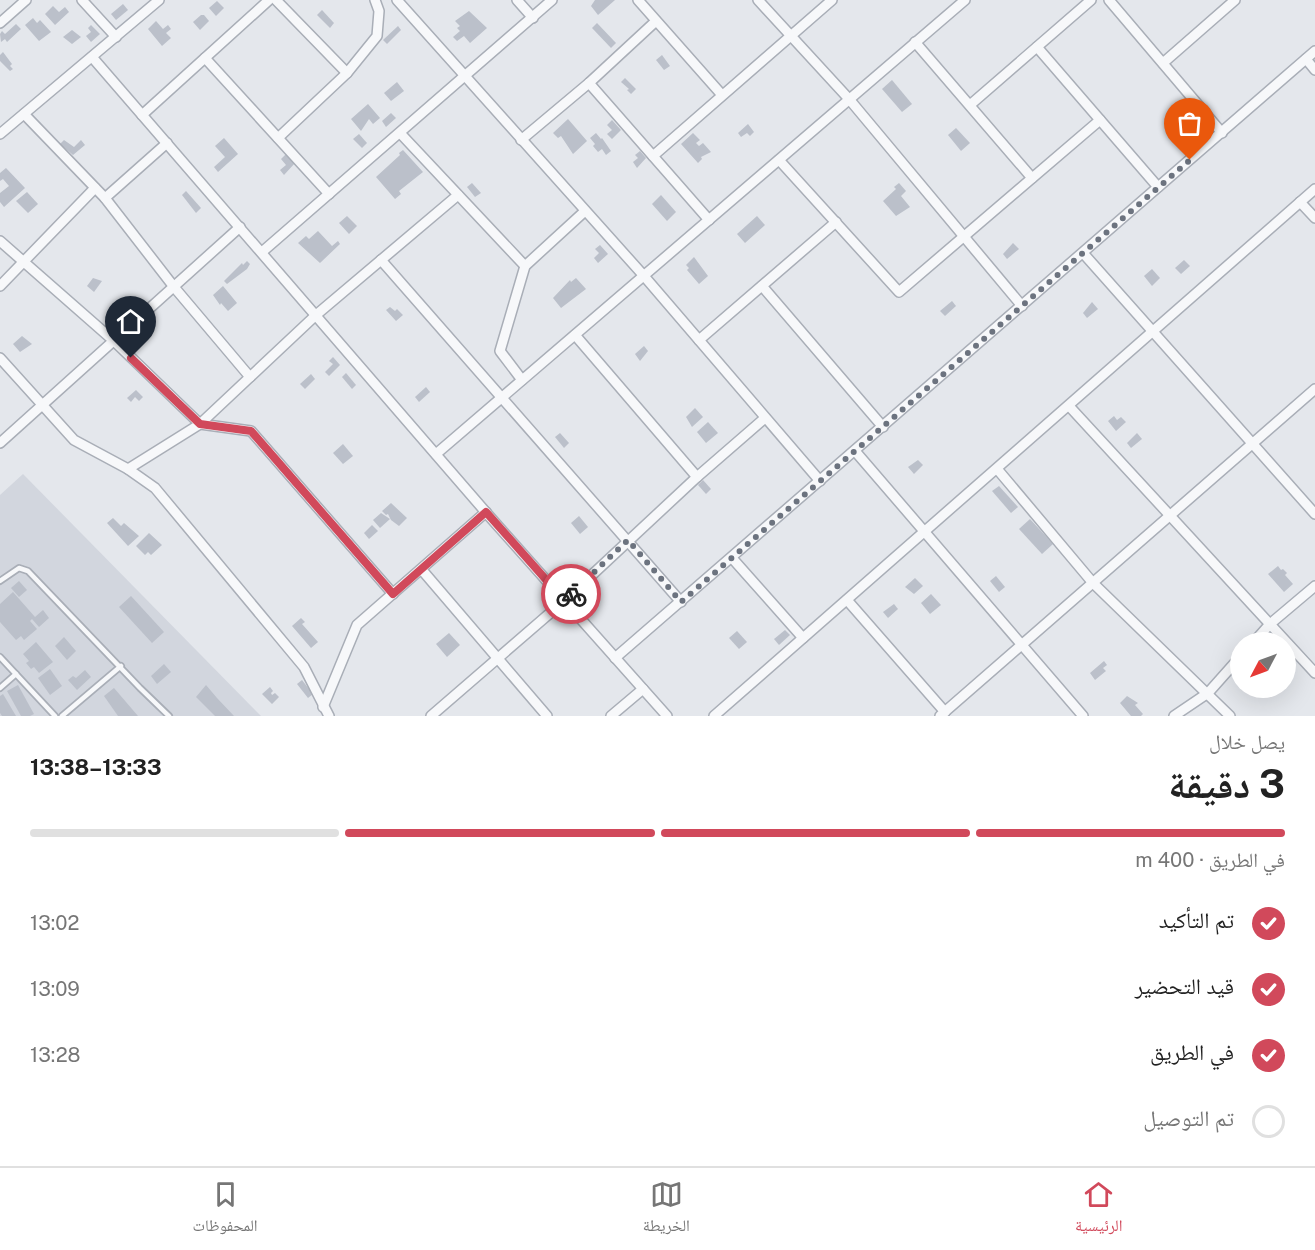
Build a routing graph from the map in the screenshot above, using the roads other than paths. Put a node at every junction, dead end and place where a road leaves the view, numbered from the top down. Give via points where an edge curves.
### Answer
1 (26, 0) edge
2 (82, 0) edge
3 (159, 0) edge
4 (269, 0) edge
5 (276, 0) edge
6 (375, 0) edge
7 (397, 0) edge
8 (517, 0) edge
9 (552, 0) edge
10 (638, 0) edge
11 (758, 0) edge
12 (832, 0) edge
13 (964, 0) edge
14 (1091, 0) edge
15 (1108, 0) edge
16 (1229, 2) edge
17 (532, 18) junction
18 (656, 21) junction
19 (0, 23) edge
20 (791, 36) junction
21 (116, 37) junction
22 (915, 42) junction
23 (1036, 47) junction
24 (1315, 51) edge
25 (92, 57) junction
26 (205, 58) junction
27 (1306, 59) junction
28 (1163, 63) junction
29 (1315, 70) edge
30 (346, 73) junction
31 (465, 78) junction
32 (589, 83) junction
33 (722, 95) junction
34 (849, 99) junction
35 (970, 105) junction
36 (24, 114) junction
37 (142, 115) junction
38 (1100, 120) junction
39 (400, 133) junction
40 (1222, 133) junction
41 (0, 134) edge
42 (278, 138) junction
43 (521, 140) junction
44 (167, 143) junction
45 (653, 156) junction
46 (779, 159) junction
47 (1032, 178) junction
48 (95, 188) junction
49 (1158, 188) junction
50 (1315, 189) edge
51 (329, 194) junction
52 (458, 195) junction
53 (105, 198) junction
54 (1300, 202) junction
55 (585, 211) junction
56 (1315, 218) edge
57 (709, 220) junction
58 (836, 222) junction
59 (240, 227) junction
60 (964, 237) junction
61 (0, 241) edge
62 (262, 252) junction
63 (1083, 253) junction
64 (381, 260) junction
65 (24, 263) junction
66 (525, 266) junction
67 (644, 276) junction
68 (0, 286) edge
69 (762, 286) junction
70 (174, 287) junction
71 (1022, 306) junction
72 (316, 315) junction
73 (1154, 332) junction
74 (575, 335) junction
75 (699, 340) junction
76 (114, 341) junction
77 (0, 358) edge
78 (250, 377) junction
79 (522, 380) junction
80 (1315, 389) edge
81 (502, 397) junction
82 (41, 406) junction
83 (1069, 406) junction
84 (765, 418) junction
85 (200, 424) junction
86 (883, 427) junction
87 (0, 443) edge
88 (1251, 443) junction
89 (855, 451) junction
90 (436, 454) junction
91 (128, 469) junction
92 (998, 470) junction
93 (697, 477) junction
94 (820, 481) junction
95 (486, 512) junction
96 (1315, 514) edge
97 (1170, 516) junction
98 (925, 533) junction
99 (628, 540) junction
100 (732, 558) junction
101 (422, 570) junction
102 (0, 582) edge
103 (1093, 583) junction
104 (1315, 586) edge
105 (393, 594) junction
106 (564, 600) junction
107 (847, 600) junction
108 (681, 602) junction
109 (1270, 624) junction
110 (1263, 632) edge
111 (803, 638) junction
112 (1022, 645) junction
113 (0, 657) edge
114 (498, 658) junction
115 (615, 658) junction
116 (121, 666) junction
117 (1230, 668) edge
118 (1315, 673) edge
119 (16, 674) junction
120 (0, 688) edge
121 (643, 689) junction
122 (1208, 693) junction
123 (323, 707) junction
124 (943, 714) edge
125 (55, 716) edge
126 (62, 716) edge
127 (169, 716) edge
128 (329, 716) edge
129 (431, 716) edge
130 (547, 716) edge
131 (611, 716) edge
132 (667, 716) edge
133 (714, 716) edge
134 (1083, 716) edge
135 (1174, 716) edge
136 (1230, 716) edge

1 - 19 street
2 - 21 street
3 - 21 street
4 - 26 street
5 - 30 street
6 - 30 street via 379,11 377,36
7 - 31 street
8 - 17 street
9 - 17 street
10 - 18 street
11 - 20 street
12 - 20 street
13 - 22 street
14 - 23 street
15 - 28 street
16 - 28 street
17 - 31 street
18 - 32 street
18 - 33 street
20 - 33 street
20 - 34 street
21 - 25 street
22 - 34 street
22 - 35 street
23 - 35 street
23 - 38 street
24 - 27 street
25 - 36 street
25 - 37 street
26 - 37 street
26 - 42 street
27 - 29 street
27 - 40 street
28 - 40 street
30 - 42 street
31 - 39 street
31 - 43 street
32 - 43 street
32 - 45 street
33 - 45 street
34 - 46 street
34 - 60 street
35 - 47 street
36 - 41 street
36 - 48 street
37 - 44 street
38 - 47 street
38 - 49 street
39 - 51 street
39 - 52 street
40 - 49 street
42 - 51 street
43 - 55 street
44 - 53 street
44 - 59 street
45 - 57 street
46 - 57 street
46 - 58 street
47 - 60 street
48 - 53 street
48 - 65 street
49 - 63 street
50 - 54 street
51 - 62 street
52 - 64 street
52 - 66 street
53 - 70 street
54 - 56 street
54 - 73 street
55 - 66 street
55 - 67 street
57 - 67 street
58 - 60 street via 899,292
58 - 69 street
59 - 62 street
59 - 70 street
60 - 71 street
61 - 65 street
62 - 72 street
63 - 71 street
63 - 73 street
64 - 72 street
64 - 81 street
65 - 68 street
65 - 76 street
66 - 79 street via 500,351
67 - 74 street
67 - 75 street
69 - 75 street
69 - 86 street
70 - 76 street
70 - 78 street
71 - 86 street
72 - 78 street
72 - 90 street
73 - 83 street
73 - 88 street
74 - 79 street
74 - 93 street
75 - 84 street
76 - 82 street
76 - 85 street
77 - 82 street
78 - 85 street
79 - 81 street
80 - 88 street
81 - 90 street
81 - 99 street
82 - 87 street
82 - 91 street via 74,440
83 - 92 street
83 - 97 street
84 - 93 street
84 - 94 street
85 - 91 street
85 - 105 street via 251,431
86 - 89 street
88 - 96 street
88 - 97 street
89 - 94 street
89 - 98 street
90 - 95 street
91 - 123 street via 155,488 304,667
92 - 98 street
92 - 103 street
93 - 99 street
94 - 100 street
95 - 101 street
95 - 106 street
97 - 103 street
97 - 109 street
98 - 107 street
98 - 112 street
99 - 106 street
99 - 108 street
100 - 108 street
100 - 111 street
101 - 105 street
101 - 114 street
102 - 116 lane via 19,568 28,570
103 - 112 street
103 - 122 street
104 - 109 street
105 - 123 street via 357,625
106 - 114 street
106 - 115 street
107 - 111 street
107 - 124 street
108 - 115 street
109 - 110 street
109 - 118 street
111 - 133 street
112 - 124 street
112 - 134 street
113 - 119 lane
114 - 129 street
114 - 130 street
115 - 121 street
116 - 126 lane
116 - 127 lane
117 - 122 street
119 - 120 lane
119 - 125 lane
121 - 131 street
121 - 132 street
122 - 135 street
122 - 136 street
123 - 128 street

